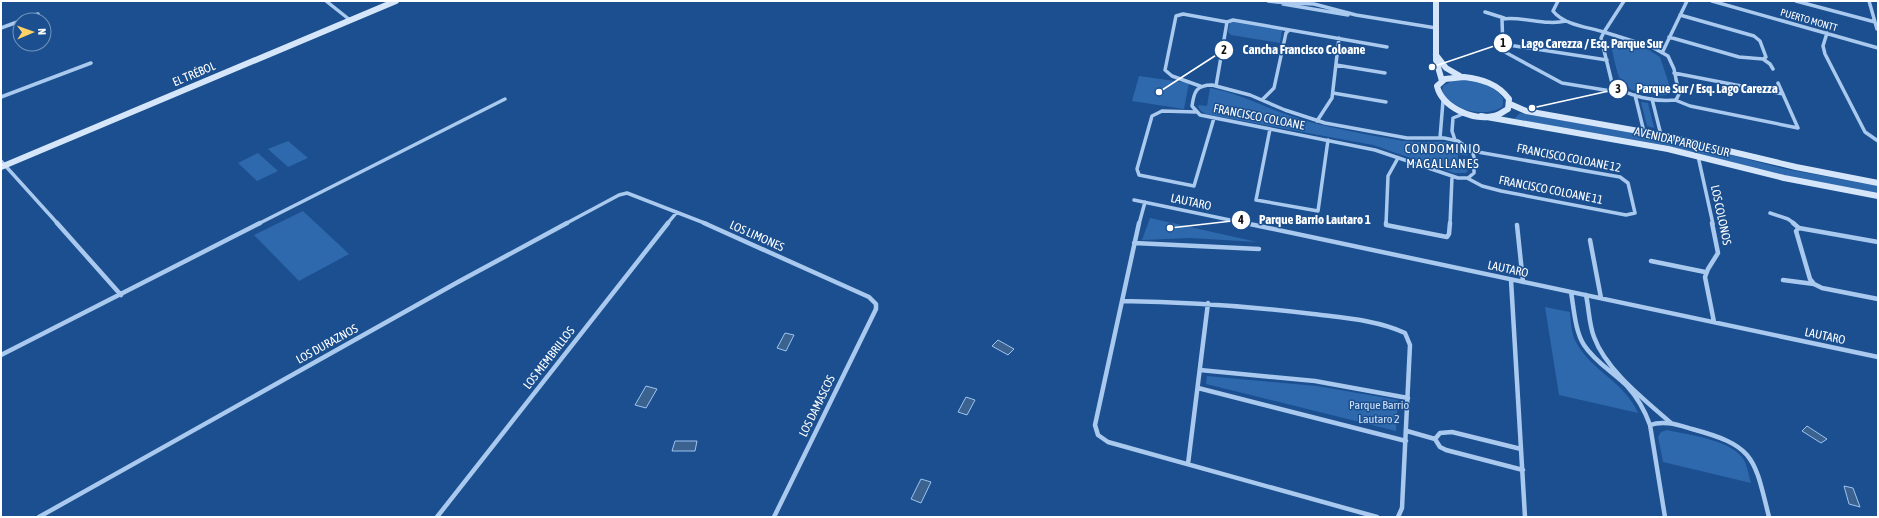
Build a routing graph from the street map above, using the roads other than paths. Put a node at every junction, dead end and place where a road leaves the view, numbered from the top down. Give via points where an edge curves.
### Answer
1 (326, 1) edge
2 (396, 1) edge
3 (1268, 1) edge
4 (1436, 1) edge
5 (1558, 1) edge
6 (1624, 1) edge
7 (1687, 1) edge
8 (1712, 1) edge
9 (1796, 1) edge
10 (1869, 1) edge
11 (1276, 2) junction
12 (1315, 3) edge
13 (1313, 10) junction
14 (1485, 12) dead end
15 (1356, 15) junction
16 (1680, 15) junction
17 (1504, 18) junction
18 (350, 20) junction
19 (1566, 21) junction
20 (1227, 22) junction
21 (1875, 22) junction
22 (12, 24) edge
23 (1, 28) edge
24 (1436, 28) junction
25 (1877, 29) edge
26 (1288, 31) junction
27 (1604, 32) junction
28 (1827, 34) junction
29 (1669, 37) junction
30 (1339, 38) junction
31 (1502, 44) junction
32 (1387, 46) dead end
33 (1878, 48) edge
34 (1663, 51) junction
35 (1436, 55) junction
36 (1763, 59) junction
37 (1606, 60) junction
38 (91, 62) dead end
39 (1336, 65) junction
40 (1773, 69) dead end
41 (1385, 73) dead end
42 (1674, 73) junction
43 (1464, 77) junction
44 (1442, 81) junction
45 (1778, 83) dead end
46 (1200, 86) junction
47 (1216, 86) junction
48 (1620, 90) junction
49 (1333, 93) junction
50 (1783, 94) junction
51 (1635, 95) junction
52 (1, 97) edge
53 (505, 99) dead end
54 (1652, 99) junction
55 (1262, 100) junction
56 (1675, 100) junction
57 (1443, 101) junction
58 (1386, 102) dead end
59 (1510, 104) junction
60 (1196, 112) junction
61 (1466, 113) junction
62 (1481, 116) junction
63 (1214, 118) junction
64 (1317, 121) junction
65 (1270, 129) junction
66 (1644, 132) junction
67 (1661, 135) junction
68 (1440, 138) junction
69 (1328, 140) junction
70 (1454, 140) junction
71 (1878, 141) edge
72 (1472, 151) junction
73 (1698, 156) junction
74 (1398, 158) junction
75 (2, 164) edge
76 (1452, 176) junction
77 (1466, 178) junction
78 (1878, 183) edge
79 (627, 193) joint
80 (1878, 196) edge
81 (1134, 200) dead end
82 (1145, 202) junction
83 (677, 212) junction
84 (1770, 213) dead end
85 (1633, 214) joint
86 (1517, 225) dead end
87 (1799, 228) junction
88 (1590, 240) dead end
89 (1878, 242) edge
90 (1134, 243) junction
91 (1259, 249) dead end
92 (1651, 261) dead end
93 (1706, 272) junction
94 (1511, 280) junction
95 (1783, 280) dead end
96 (1523, 282) junction
97 (1814, 284) junction
98 (1571, 292) junction
99 (121, 296) junction
100 (1586, 296) junction
101 (1601, 298) junction
102 (1878, 299) edge
103 (1122, 301) junction
104 (1208, 303) junction
105 (876, 304) joint
106 (1714, 322) junction
107 (1, 355) edge
108 (1878, 357) edge
109 (1200, 370) junction
110 (1198, 388) junction
111 (1408, 398) junction
112 (1671, 424) junction
113 (1650, 425) junction
114 (1407, 431) junction
115 (1435, 439) junction
116 (1406, 441) junction
117 (1521, 449) junction
118 (1188, 464) junction
119 (1522, 470) junction
120 (39, 517) edge
121 (437, 517) edge
122 (774, 517) edge
123 (1377, 517) edge
124 (1398, 517) edge
125 (1525, 517) edge
126 (1666, 517) edge
127 (1769, 517) edge

1 - 18 street
2 - 18 street, EL TRÉBOL
3 - 11 street
4 - 24 street
5 - 19 street via 1554,12
6 - 27 street
7 - 16 street
8 - 28 street, PUERTO MONTT
9 - 21 street
10 - 21 street
11 - 12 street
11 - 13 street
12 - 13 street
12 - 15 street
13 - 15 street
14 - 17 street
15 - 24 street
16 - 29 street
16 - 36 street via 1754,36 1760,40 1766,56
17 - 19 street via 1549,24
17 - 31 street via 1501,20
18 - 75 street, EL TRÉBOL
19 - 27 street
20 - 26 street via 1233,20 1279,27
20 - 46 street via 1179,14 1176,16 1165,70 1170,76 1192,81
20 - 47 street
21 - 25 street
22 - 23 street
24 - 35 street
26 - 30 street
26 - 55 street via 1274,88
27 - 34 street
27 - 37 street via 1601,38
28 - 33 street, PUERTO MONTT
28 - 71 street via 1823,46 1825,54 1865,132
29 - 34 street
29 - 36 street via 1739,57
30 - 32 street
30 - 39 street
31 - 37 street
31 - 48 street via 1506,54 1557,81 1611,91
34 - 42 street via 1670,59
35 - 43 street via 1450,72
35 - 44 street
36 - 40 street
37 - 48 street via 1612,83
38 - 52 street
39 - 41 street
39 - 49 street
42 - 50 street
42 - 56 street via 1680,96
43 - 44 street
43 - 59 street via 1494,85 1506,94
44 - 57 street via 1436,88
45 - 50 street
46 - 47 street, FRANCISCO COLOANE
46 - 60 street, FRANCISCO COLOANE via 1195,90 1192,106
47 - 55 street, FRANCISCO COLOANE
48 - 51 street
49 - 58 street
49 - 64 street via 1331,101
50 - 56 street via 1798,128 1690,106
51 - 54 street
51 - 66 street
53 - 99 street
54 - 56 street
54 - 67 street
55 - 64 street, FRANCISCO COLOANE
57 - 61 street, AVENIDA PARQUE SUR
57 - 68 street
59 - 62 street via 1501,114
59 - 66 street, AVENIDA PARQUE SUR via 1533,112
60 - 63 street, FRANCISCO COLOANE
60 - 63 street via 1186,114 1160,111 1152,116 1137,169 1139,175 1194,186
61 - 62 street, AVENIDA PARQUE SUR
61 - 70 street via 1453,118
62 - 73 street, AVENIDA PARQUE SUR
63 - 65 street, FRANCISCO COLOANE
64 - 68 street, FRANCISCO COLOANE via 1407,138
65 - 69 street, FRANCISCO COLOANE
65 - 69 street via 1256,200 1318,211
66 - 67 street, AVENIDA PARQUE SUR
67 - 78 street, AVENIDA PARQUE SUR via 1796,167
68 - 70 street, FRANCISCO COLOANE
69 - 74 street, FRANCISCO COLOANE via 1376,150
70 - 72 street, FRANCISCO COLOANE
72 - 77 street via 1475,171
72 - 85 street, FRANCISCO COLOANE 12 via 1620,177 1628,183 1635,213
73 - 80 street, AVENIDA PARQUE SUR via 1784,178
73 - 93 street, LOS COLONOS via 1718,250 1717,258
74 - 76 street, FRANCISCO COLOANE
74 - 76 street via 1388,176 1386,225 1447,237
75 - 99 street
76 - 77 street, FRANCISCO COLOANE
77 - 85 street, FRANCISCO COLOANE 11 via 1482,186 1626,215
79 - 83 street, LOS LIMONES
79 - 120 street, LOS DURAZNOS via 451,286
81 - 82 street, LAUTARO
82 - 90 street
82 - 94 street, LAUTARO
83 - 105 street, LOS LIMONES via 869,297
83 - 121 street, LOS MEMBRILLOS
84 - 87 street via 1788,219
86 - 96 street
87 - 89 street
87 - 97 street via 1796,231 1810,279
88 - 101 street
90 - 91 street
90 - 103 street
92 - 93 street
93 - 106 street
94 - 96 street, LAUTARO
94 - 117 street
95 - 97 street
96 - 98 street, LAUTARO
97 - 102 street via 1822,288
98 - 100 street, LAUTARO
98 - 113 street via 1579,334 1584,345 1595,359 1634,393
99 - 107 street
100 - 101 street, LAUTARO
100 - 112 street via 1592,333 1597,345 1622,376
101 - 106 street, LAUTARO
103 - 104 street
103 - 118 street via 1095,425 1096,431 1108,442
104 - 109 street
104 - 111 street via 1331,316 1400,330 1410,342
105 - 122 street, LOS DAMASCOS via 876,309
106 - 108 street, LAUTARO
109 - 110 street
109 - 111 street via 1332,384
110 - 116 street
110 - 118 street
111 - 114 street
112 - 113 street
112 - 127 street via 1730,439 1747,452 1756,467
113 - 126 street
114 - 115 street
114 - 116 street
115 - 117 street via 1440,433 1452,432
115 - 119 street via 1440,447 1446,450
116 - 124 street via 1402,508
117 - 119 street
118 - 123 street
119 - 125 street

